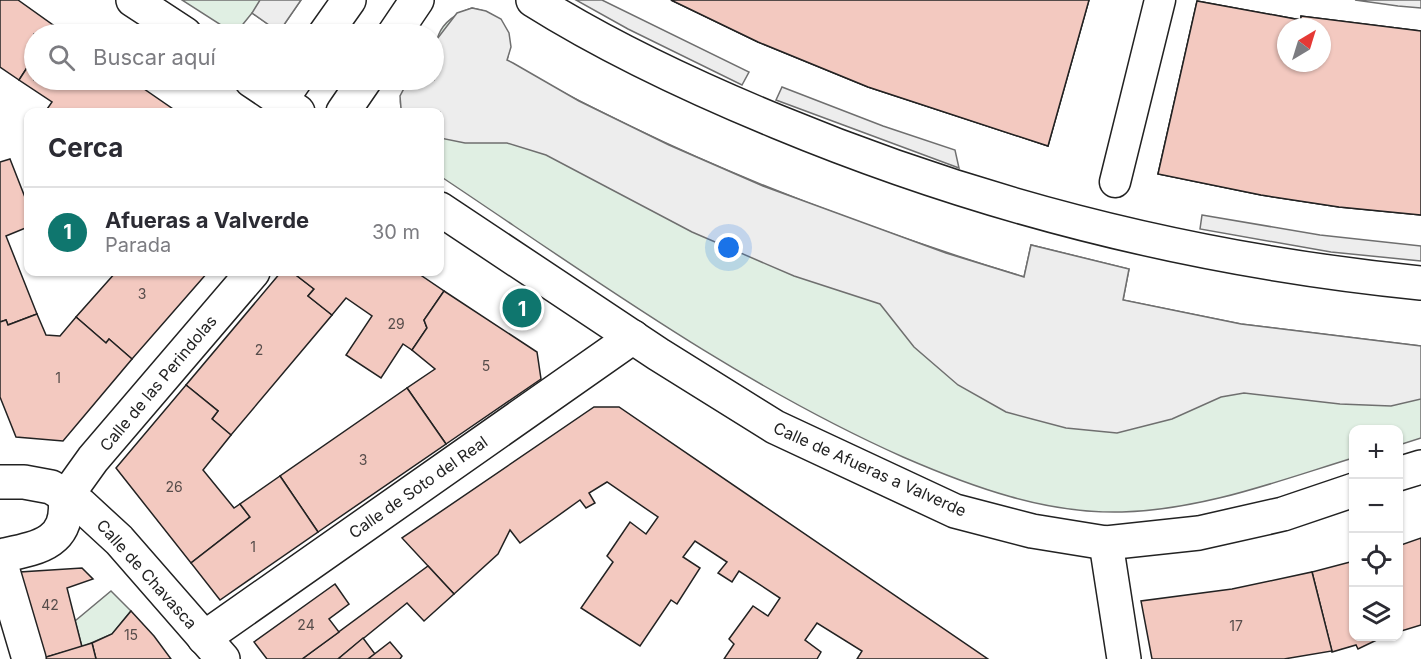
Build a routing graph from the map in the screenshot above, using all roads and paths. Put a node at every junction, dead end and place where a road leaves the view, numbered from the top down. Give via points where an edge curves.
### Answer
1 (133, 0) edge
2 (349, 0) edge
3 (417, 0) edge
4 (533, 0) edge
5 (1160, 0) edge
6 (169, 24) edge
7 (332, 24) edge
8 (401, 24) edge
9 (275, 90) edge
10 (358, 90) edge
11 (291, 97) edge
12 (347, 108) edge
13 (1115, 182) dead end
14 (444, 212) edge
15 (250, 276) edge
16 (1421, 283) edge
17 (633, 337) junction
18 (1421, 466) edge
19 (1403, 472) edge
20 (0, 482) edge
21 (1349, 491) edge
22 (65, 498) junction
23 (1106, 543) junction
24 (0, 556) edge
25 (0, 561) edge
26 (213, 648) edge
27 (28, 659) edge
28 (1124, 659) edge

1 - 6 street
2 - 7 street
3 - 8 street
4 - 16 street via 681,82 837,147 980,196 1180,247 1327,274
5 - 13 street
9 - 11 street
10 - 12 street
14 - 17 street, Calle de Afueras a Valverde
15 - 22 street, Calle de las Perindolas via 93,459
17 - 23 street, Calle de Afueras a Valverde via 775,427 955,511 1032,531
17 - 26 street, Calle de Soto del Real
18 - 19 street
20 - 22 street, Calle de Chavasca via 51,487
21 - 23 street, Calle de Afueras a Valverde via 1283,514 1199,533
22 - 24 street via 67,514 56,537 41,547
22 - 26 street, Calle de Chavasca via 81,505 119,540
23 - 28 street
25 - 27 street

